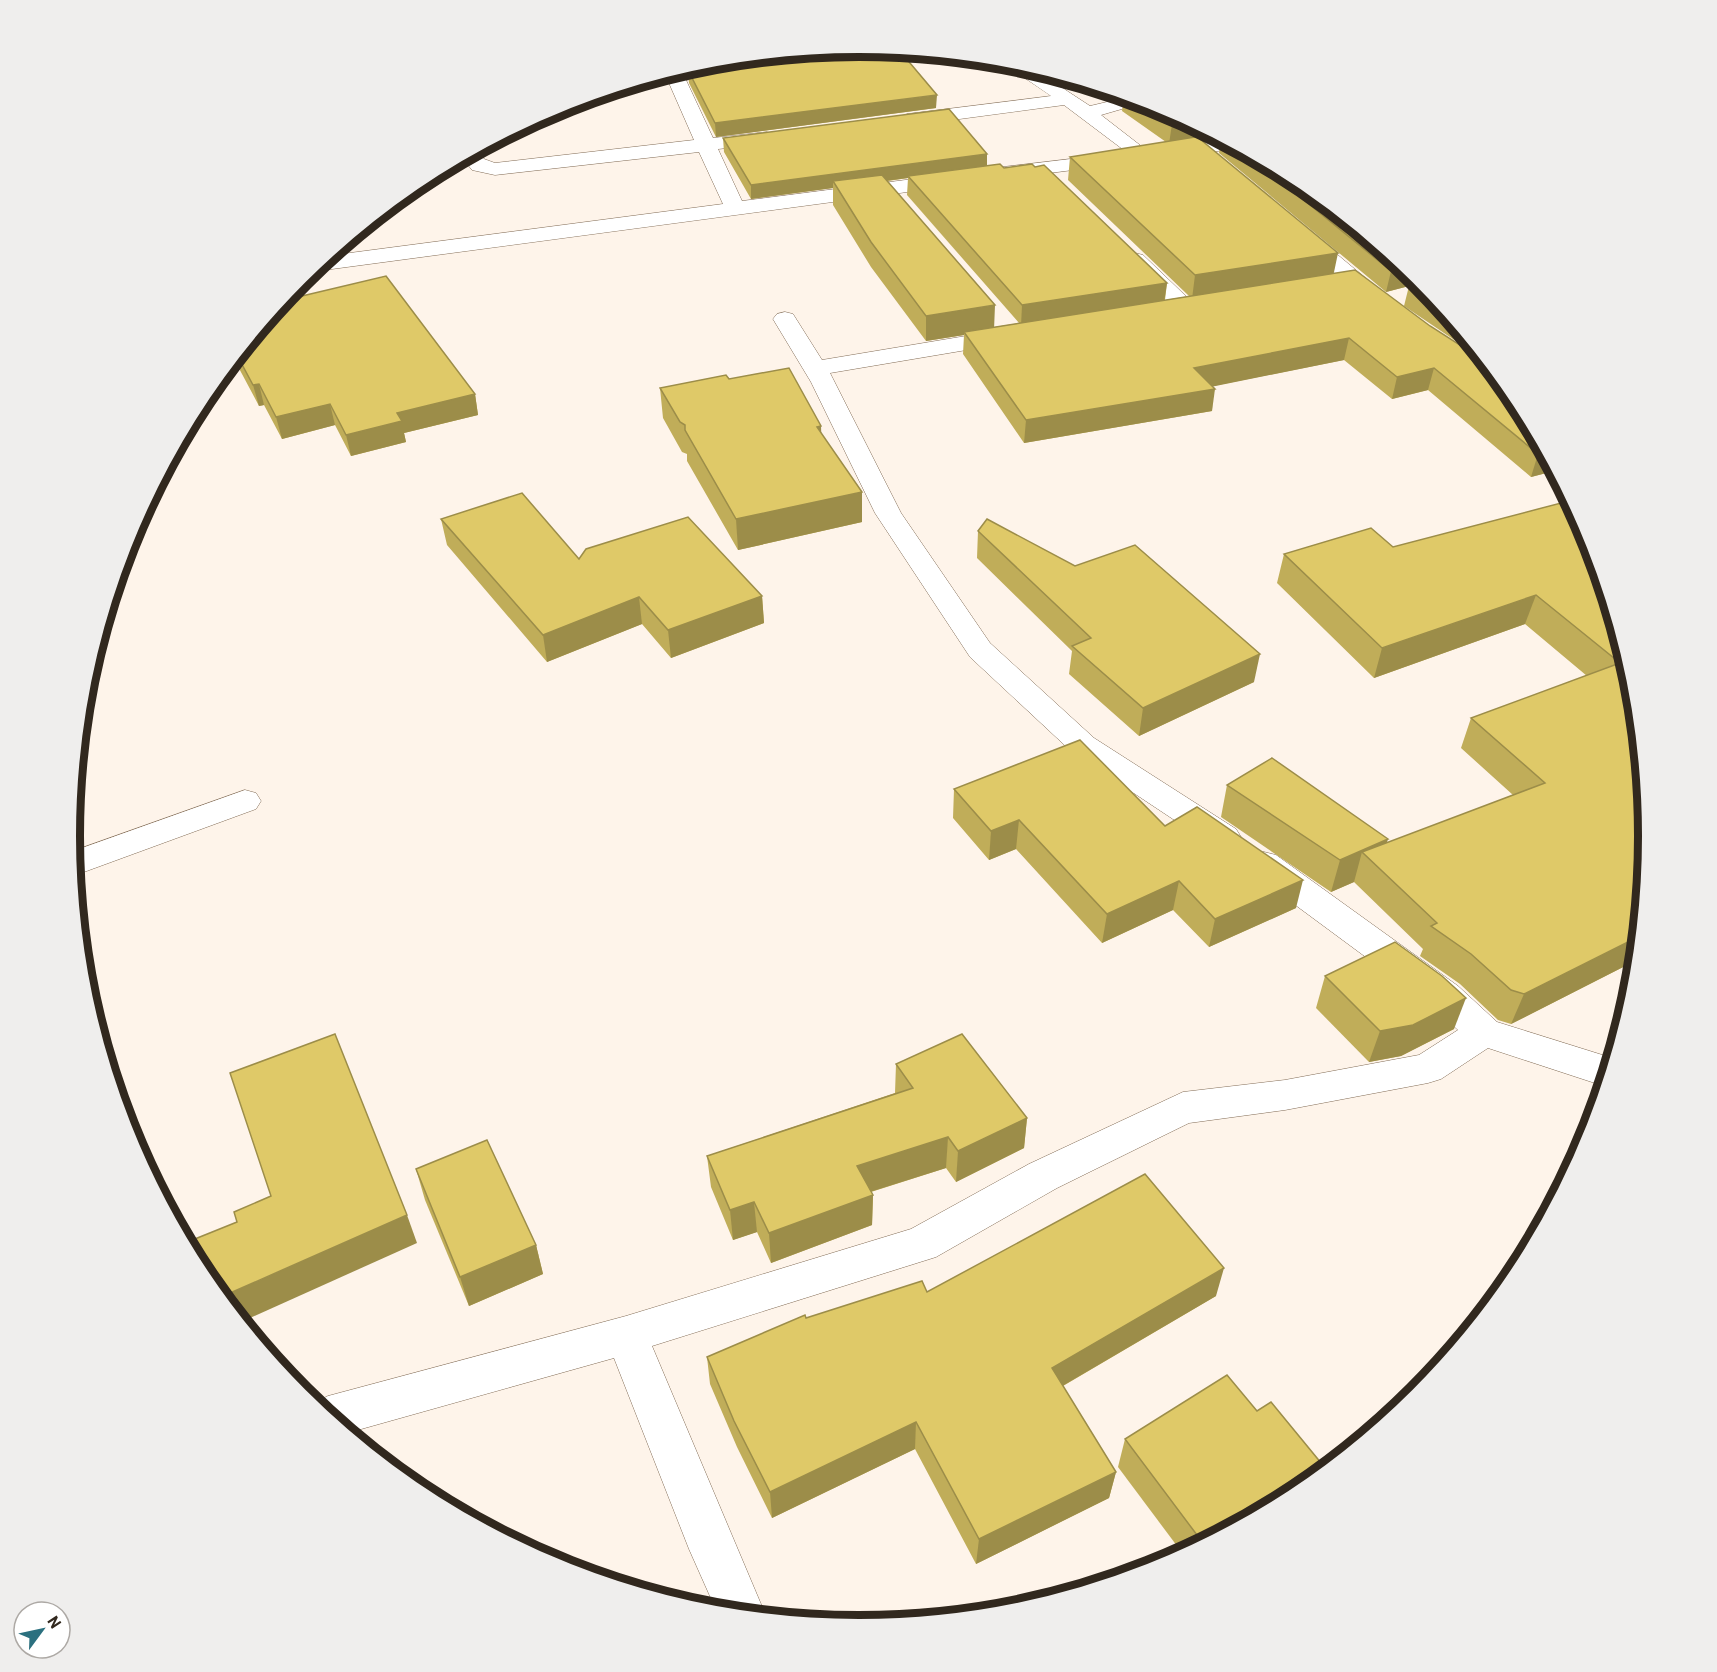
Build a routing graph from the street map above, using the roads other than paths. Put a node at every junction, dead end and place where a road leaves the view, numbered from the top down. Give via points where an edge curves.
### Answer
1 (755, 67) edge
2 (704, 73) edge
3 (1036, 78) edge
4 (677, 79) edge
5 (1068, 99) junction
6 (1124, 104) edge
7 (1086, 113) junction
8 (893, 122) edge
9 (788, 135) edge
10 (707, 146) junction
11 (1220, 146) edge
12 (1199, 150) junction
13 (1144, 156) junction
14 (472, 159) edge
15 (1217, 165) edge
16 (1041, 168) junction
17 (1058, 185) edge
18 (887, 188) junction
19 (902, 205) edge
20 (735, 208) junction
21 (1280, 219) edge
22 (1117, 243) edge
23 (332, 262) edge
24 (1354, 282) junction
25 (1331, 285) edge
26 (1395, 306) edge
27 (1162, 312) edge
28 (784, 319) dead end
29 (1012, 329) edge
30 (816, 368) junction
31 (245, 801) dead end
32 (80, 861) edge
33 (1484, 1032) junction
34 (1601, 1070) edge
35 (626, 1335) junction
36 (337, 1415) edge
37 (739, 1605) edge

1 - 2 street
3 - 5 street
4 - 10 street
5 - 7 street
5 - 8 street
6 - 7 street
7 - 13 street
9 - 10 street
10 - 14 street via 495,169 478,166
10 - 20 street
11 - 12 street
12 - 13 street
12 - 15 street
13 - 16 street
16 - 17 street
16 - 18 street
18 - 19 street
18 - 20 street
20 - 23 street
21 - 24 street
22 - 27 street via 1196,307
24 - 25 street
24 - 26 street
28 - 30 street
29 - 30 street
30 - 33 street via 888,513 980,650 1083,745 1265,865 1445,996
31 - 32 street
33 - 34 street
33 - 35 street via 1428,1068 1286,1095 1182,1108 1043,1176 922,1244
35 - 36 street
35 - 37 street via 712,1549

